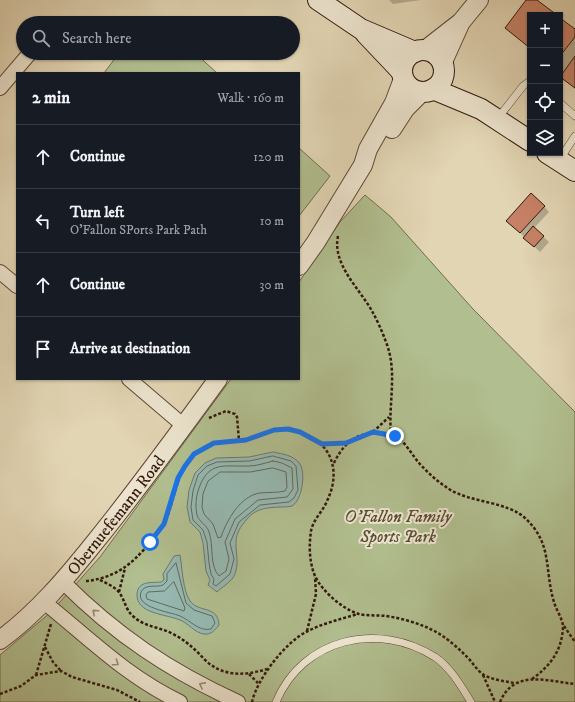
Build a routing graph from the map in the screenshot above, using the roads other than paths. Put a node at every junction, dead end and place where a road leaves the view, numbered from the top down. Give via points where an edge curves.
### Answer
1 (318, 0) edge
2 (479, 0) edge
3 (461, 22) junction
4 (361, 29) junction
5 (420, 51) junction
6 (24, 60) edge
7 (443, 67) junction
8 (403, 75) junction
9 (527, 83) edge
10 (0, 88) edge
11 (428, 91) junction
12 (563, 106) edge
13 (481, 109) junction
14 (575, 116) edge
15 (497, 120) junction
16 (575, 136) edge
17 (527, 139) edge
18 (553, 157) edge
19 (363, 164) junction
20 (575, 171) edge
21 (300, 265) edge
22 (0, 272) edge
23 (16, 285) edge
24 (130, 380) edge
25 (217, 380) edge
26 (184, 426) junction
27 (63, 582) junction
28 (44, 602) junction
29 (0, 640) edge
30 (180, 702) edge
31 (238, 702) edge
32 (276, 702) edge
33 (471, 702) edge

1 - 4 main road
2 - 3 street
3 - 5 street
3 - 7 street
4 - 5 main road
4 - 8 main road
5 - 7 main road via 435,54
5 - 8 main road via 408,56 403,64
6 - 10 street
7 - 11 main road via 439,85
7 - 13 main road
8 - 11 main road via 411,88
8 - 19 street via 394,103 368,149
9 - 15 lane
11 - 13 main road
11 - 19 street via 404,109 377,153
12 - 14 lane
13 - 15 main road
15 - 17 main road
16 - 18 lane
18 - 20 main road
19 - 21 street
22 - 23 street
24 - 26 street
25 - 26 street, Obernuefemann Road
26 - 27 street, Obernuefemann Road via 124,507
27 - 28 street, Obernuefemann Road
31 -> 27 street via 174,670 145,652 106,622
28 - 29 street, Obernuefemann Road
28 -> 30 street via 111,660
32 - 33 lane via 282,688 300,666 324,649 352,639 381,638 410,644 436,658 457,678

